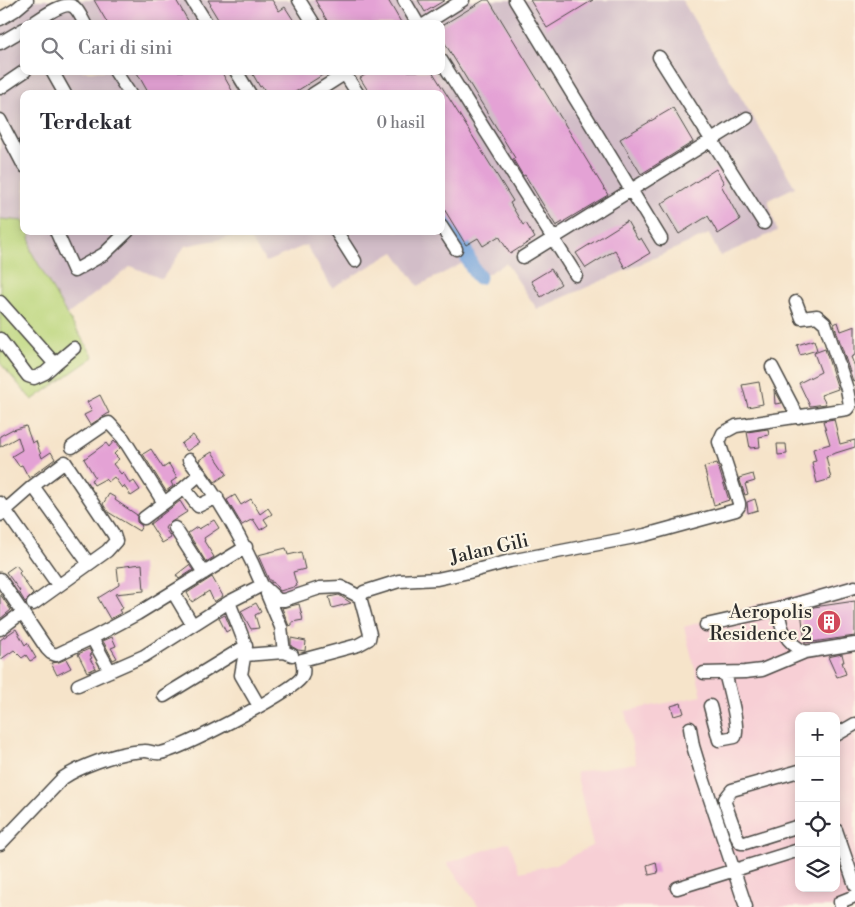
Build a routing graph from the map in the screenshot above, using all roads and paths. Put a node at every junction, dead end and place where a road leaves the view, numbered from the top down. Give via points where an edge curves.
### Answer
1 (27, 0) edge
2 (192, 0) edge
3 (299, 0) edge
4 (404, 0) edge
5 (464, 0) edge
6 (515, 0) edge
7 (68, 2) edge
8 (0, 19) edge
9 (38, 20) edge
10 (82, 20) edge
11 (204, 20) edge
12 (312, 20) edge
13 (416, 20) edge
14 (432, 20) edge
15 (20, 31) edge
16 (0, 43) edge
17 (660, 57) dead end
18 (445, 66) edge
19 (20, 74) edge
20 (54, 75) edge
21 (118, 75) edge
22 (238, 75) edge
23 (342, 75) edge
24 (348, 75) edge
25 (0, 88) edge
26 (63, 90) edge
27 (127, 90) edge
28 (248, 90) edge
29 (319, 90) edge
30 (356, 90) edge
31 (748, 118) dead end
32 (0, 120) edge
33 (712, 140) junction
34 (20, 158) edge
35 (631, 191) junction
36 (764, 222) dead end
37 (445, 232) edge
38 (60, 235) edge
39 (124, 235) edge
40 (339, 235) edge
41 (553, 238) junction
42 (661, 239) dead end
43 (456, 249) dead end
44 (523, 257) dead end
45 (355, 261) dead end
46 (576, 275) dead end
47 (0, 302) edge
48 (796, 302) dead end
49 (0, 339) edge
50 (74, 348) dead end
51 (55, 364) junction
52 (772, 367) dead end
53 (851, 386) edge
54 (798, 417) junction
55 (72, 447) dead end
56 (189, 460) dead end
57 (200, 474) junction
58 (33, 486) junction
59 (184, 488) junction
60 (217, 497) junction
61 (164, 503) junction
62 (2, 510) edge
63 (144, 518) dead end
64 (175, 528) dead end
65 (246, 547) junction
66 (89, 564) junction
67 (204, 573) junction
68 (0, 579) edge
69 (58, 585) junction
70 (262, 585) junction
71 (855, 587) edge
72 (173, 592) junction
73 (360, 597) junction
74 (229, 602) junction
75 (28, 608) junction
76 (778, 609) junction
77 (192, 624) junction
78 (706, 625) dead end
79 (0, 629) edge
80 (92, 638) junction
81 (855, 644) edge
82 (245, 651) junction
83 (284, 652) junction
84 (805, 652) junction
85 (302, 660) junction
86 (110, 671) junction
87 (704, 673) dead end
88 (725, 673) junction
89 (78, 685) dead end
90 (164, 696) dead end
91 (260, 706) junction
92 (710, 706) dead end
93 (855, 724) edge
94 (690, 728) dead end
95 (840, 733) edge
96 (795, 772) edge
97 (795, 827) edge
98 (840, 843) edge
99 (0, 844) edge
100 (795, 851) edge
101 (734, 872) junction
102 (855, 885) edge
103 (677, 888) dead end
104 (855, 896) edge
105 (746, 907) edge
106 (841, 907) edge

1 - 8 street
2 - 11 street
3 - 12 street
4 - 13 street
5 - 14 street
6 - 35 street
7 - 9 street
7 - 10 street
15 - 16 street
17 - 33 street
18 - 41 street
19 - 25 street
20 - 26 street
21 - 27 street
22 - 28 street
23 - 29 street
24 - 30 street
31 - 33 street
32 - 34 street
33 - 35 street
33 - 36 street
35 - 41 street
35 - 42 street
37 - 43 street
38 - 39 street via 74,271 104,254
40 - 45 street
41 - 44 street
41 - 46 street
47 - 51 street
48 - 53 street via 802,318 817,316 825,323
49 - 51 street via 28,376 34,378
50 - 51 street
52 - 54 street
53 - 54 street via 847,409
54 - 73 street, Jalan Gili via 736,426 723,433 719,442 731,461 739,506 730,512 645,535 510,561 437,579 399,581 364,592
55 - 61 street via 104,425 114,426
56 - 57 street
57 - 59 street
57 - 60 street
58 - 62 street
58 - 66 street
58 - 66 street via 66,462 116,541
59 - 60 street via 198,506
59 - 61 street
60 - 65 street
61 - 63 street
62 - 69 street
64 - 67 street
65 - 67 street
65 - 70 street
66 - 69 street
67 - 72 street
68 - 75 street
69 - 75 street
70 - 73 street via 278,600 320,588 341,587
70 - 74 street
70 - 83 street via 281,627
71 - 76 street
72 - 77 street
72 - 80 street
73 - 85 street via 369,639
74 - 77 street
74 - 82 street
75 - 79 street
75 - 80 street via 51,653 61,653
76 - 78 street
76 - 84 street via 786,637 793,646
77 - 86 street via 144,656
80 - 86 street
81 - 84 street
82 - 83 street
82 - 90 street
82 - 91 street via 241,675
83 - 85 street
84 - 88 street via 762,670
85 - 91 street via 302,678
86 - 89 street
87 - 88 street
88 - 92 street via 734,711 735,737 719,740
91 - 99 street via 182,746 159,754 127,752 74,770
93 - 95 street
94 - 101 street
96 - 97 street via 732,790 725,803 741,843
98 - 102 street
100 - 101 street
101 - 103 street
101 - 105 street
104 - 106 street via 842,900

